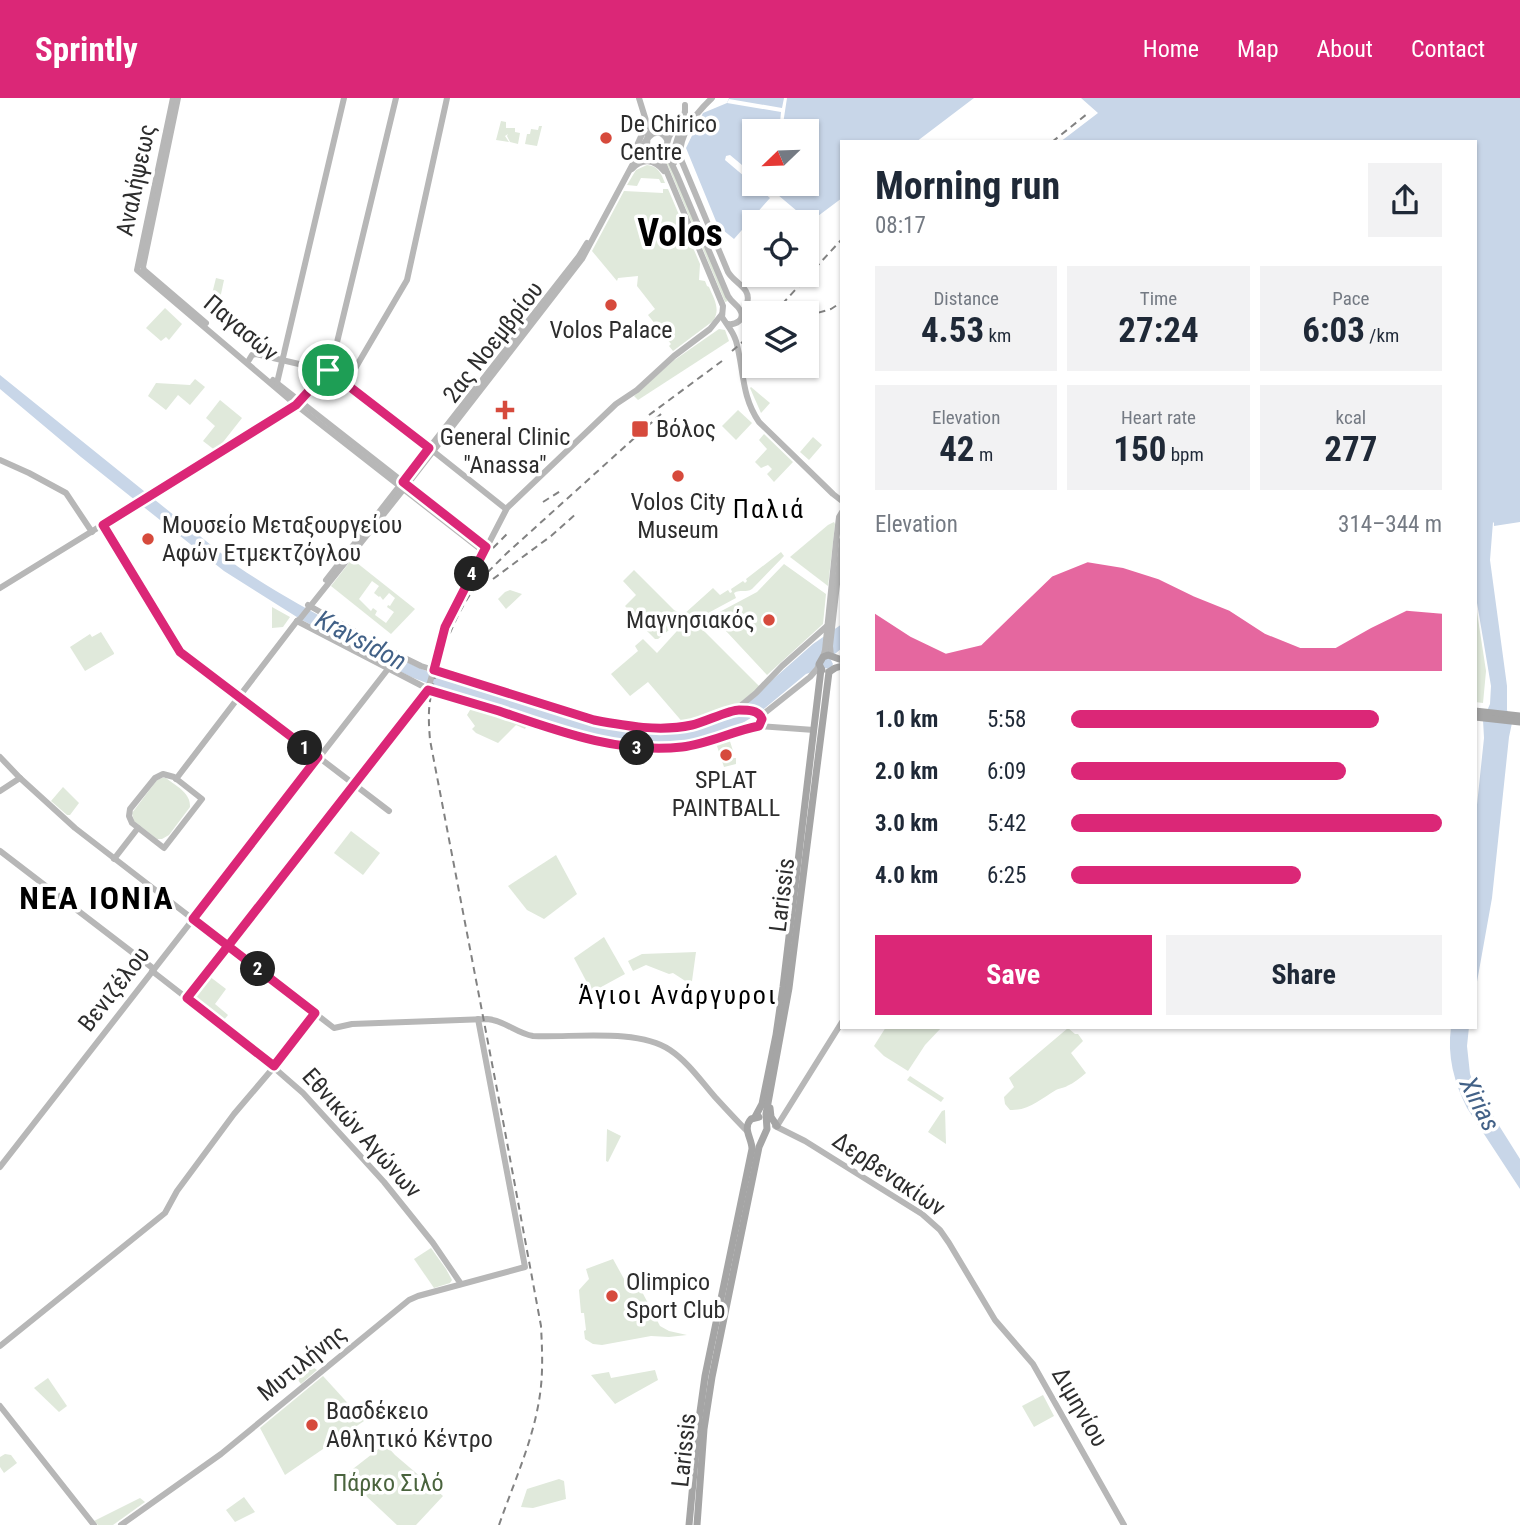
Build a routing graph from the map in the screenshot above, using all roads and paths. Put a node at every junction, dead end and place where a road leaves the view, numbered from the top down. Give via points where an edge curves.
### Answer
1 (176, 98) edge
2 (344, 98) edge
3 (396, 98) edge
4 (447, 98) edge
5 (638, 98) edge
6 (712, 98) edge
7 (685, 101) edge
8 (648, 138) junction
9 (667, 144) junction
10 (653, 153) junction
11 (631, 160) junction
12 (629, 173) junction
13 (677, 175) junction
14 (671, 183) junction
15 (586, 249) junction
16 (142, 264) joint
17 (137, 270) joint
18 (748, 298) junction
19 (747, 301) edge
20 (734, 305) junction
21 (723, 311) junction
22 (742, 315) joint
23 (727, 323) junction
24 (737, 323) junction
25 (708, 330) junction
26 (738, 352) junction
27 (249, 360) junction
28 (283, 360) junction
29 (328, 370) junction
30 (277, 383) junction
31 (346, 384) junction
32 (298, 403) junction
33 (431, 450) junction
34 (0, 460) edge
35 (403, 486) junction
36 (833, 494) junction
37 (840, 499) edge
38 (506, 509) junction
39 (840, 512) edge
40 (103, 525) junction
41 (840, 526) edge
42 (92, 532) junction
43 (485, 549) junction
44 (840, 553) edge
45 (0, 588) edge
46 (307, 607) junction
47 (298, 619) junction
48 (828, 630) junction
49 (829, 663) edge
50 (388, 669) junction
51 (433, 672) junction
52 (428, 688) junction
53 (239, 696) junction
54 (737, 710) junction
55 (760, 714) junction
56 (1478, 714) edge
57 (1517, 719) edge
58 (759, 726) junction
59 (814, 730) junction
60 (0, 757) edge
61 (318, 757) junction
62 (10, 768) junction
63 (20, 778) junction
64 (175, 778) junction
65 (354, 785) junction
66 (8, 786) junction
67 (0, 791) edge
68 (389, 811) dead end
69 (138, 828) junction
70 (0, 851) edge
71 (114, 859) junction
72 (193, 919) junction
73 (228, 946) junction
74 (153, 970) junction
75 (187, 998) junction
76 (315, 1013) junction
77 (478, 1019) junction
78 (840, 1025) edge
79 (274, 1066) junction
80 (770, 1095) junction
81 (732, 1115) junction
82 (753, 1118) junction
83 (766, 1122) junction
84 (779, 1127) junction
85 (748, 1133) junction
86 (766, 1133) junction
87 (0, 1167) edge
88 (461, 1284) junction
89 (992, 1315) joint
90 (0, 1346) edge
91 (0, 1406) edge
92 (94, 1525) edge
93 (121, 1525) edge
94 (689, 1525) edge
95 (697, 1525) edge
96 (1124, 1525) edge

1 - 16 street, Αναλήψεως
1 - 17 street, Αναλήψεως
2 - 28 street
3 - 29 street
4 - 31 street via 407,280
5 - 8 street
5 - 11 street via 644,131
6 - 18 street via 693,118 681,143 681,159 728,272
7 - 9 street
7 - 13 street via 673,150
8 - 9 street via 659,132
8 - 10 street via 647,147
8 - 11 street
9 - 10 street via 662,152
9 - 13 street
10 - 12 street via 637,158
10 - 14 street
11 - 15 street
12 - 14 street via 640,162 652,161
12 - 15 street
13 - 20 street
14 - 21 street
15 - 33 street, 2ας Νοεμβρίου
16 - 27 street, Παγασών
17 - 32 street, Παγασών
18 - 19 street
18 - 20 street
20 - 21 street
20 - 22 street
21 - 23 street
21 - 25 street
22 - 24 street
23 - 24 street
23 - 25 street
23 - 26 street
24 - 26 street
25 - 38 street via 616,404
26 - 36 street via 745,394 755,416
27 - 28 street via 256,354
27 - 30 street, Παγασών
28 - 29 street
28 - 30 street
29 - 31 street
29 - 32 street
30 - 32 street, Παγασών
31 - 33 street
32 - 35 street, Παγασών
32 - 40 street
33 - 35 street, 2ας Νοεμβρίου
33 - 38 street
34 - 42 street via 66,494
35 - 43 street, Παγασών
35 - 46 street, 2ας Νοεμβρίου
36 - 37 street
36 - 39 street
38 - 43 street
40 - 42 street
40 - 53 street via 179,650
41 - 48 street
42 - 45 street
43 - 51 street via 445,627
44 - 48 street
46 - 47 street, 2ας Νοεμβρίου
46 - 51 street
47 - 50 street
47 - 53 street, 2ας Νοεμβρίου
48 - 49 street
48 - 54 street
49 - 55 street
49 - 59 main road, Larissis
49 - 80 main road, Larissis via 789,988
50 - 52 street
50 - 61 street, Βενιζέλου
51 - 52 street
51 - 54 street via 594,720 639,727 688,726
52 - 58 street via 571,734 628,747 689,746
52 - 65 street
53 - 61 street
53 - 64 street, 2ας Νοεμβρίου
54 - 55 street
55 - 58 street
56 - 57 main road
58 - 59 street
59 - 82 main road, Larissis via 776,1035 761,1106
60 - 62 street
61 - 65 street
61 - 72 street, Βενιζέλου
62 - 63 street
62 - 66 street via 13,779
63 - 66 street
63 - 71 street
64 - 69 street via 164,774 155,778 130,809 131,822
64 - 69 street via 202,799 164,848
65 - 68 street
65 - 73 street
66 - 67 street
69 - 71 street
70 - 74 street, Εθνικών Αγώνων
71 - 72 street
72 - 73 street
72 - 74 street, Βενιζέλου
73 - 75 street
73 - 76 street
74 - 75 street, Εθνικών Αγώνων
74 - 87 street, Βενιζέλου
75 - 79 street, Εθνικών Αγώνων
76 - 77 street via 334,1028
76 - 79 street
77 - 81 street via 496,1020 533,1036 631,1038 660,1045 685,1062
77 - 88 street, Μυτιλήνης via 526,1267
78 - 84 street
79 - 88 street, Εθνικών Αγώνων via 384,1182
79 - 90 street via 191,1171 161,1217
80 - 83 main road, Larissis
80 - 84 main road via 770,1114
81 - 82 street
81 - 85 street
82 - 83 main road
82 - 85 main road via 747,1124
83 - 84 street, Δερβενακίων
83 - 86 main road
84 - 86 street
84 - 89 street, Δερβενακίων via 932,1222
85 - 86 main road via 758,1138
85 - 94 main road, Larissis via 752,1151 705,1376
86 - 95 main road, Larissis via 712,1377
88 - 93 street, Μυτιλήνης via 409,1300 221,1454
89 - 96 street, Διμηνίου via 1028,1356
91 - 92 street

